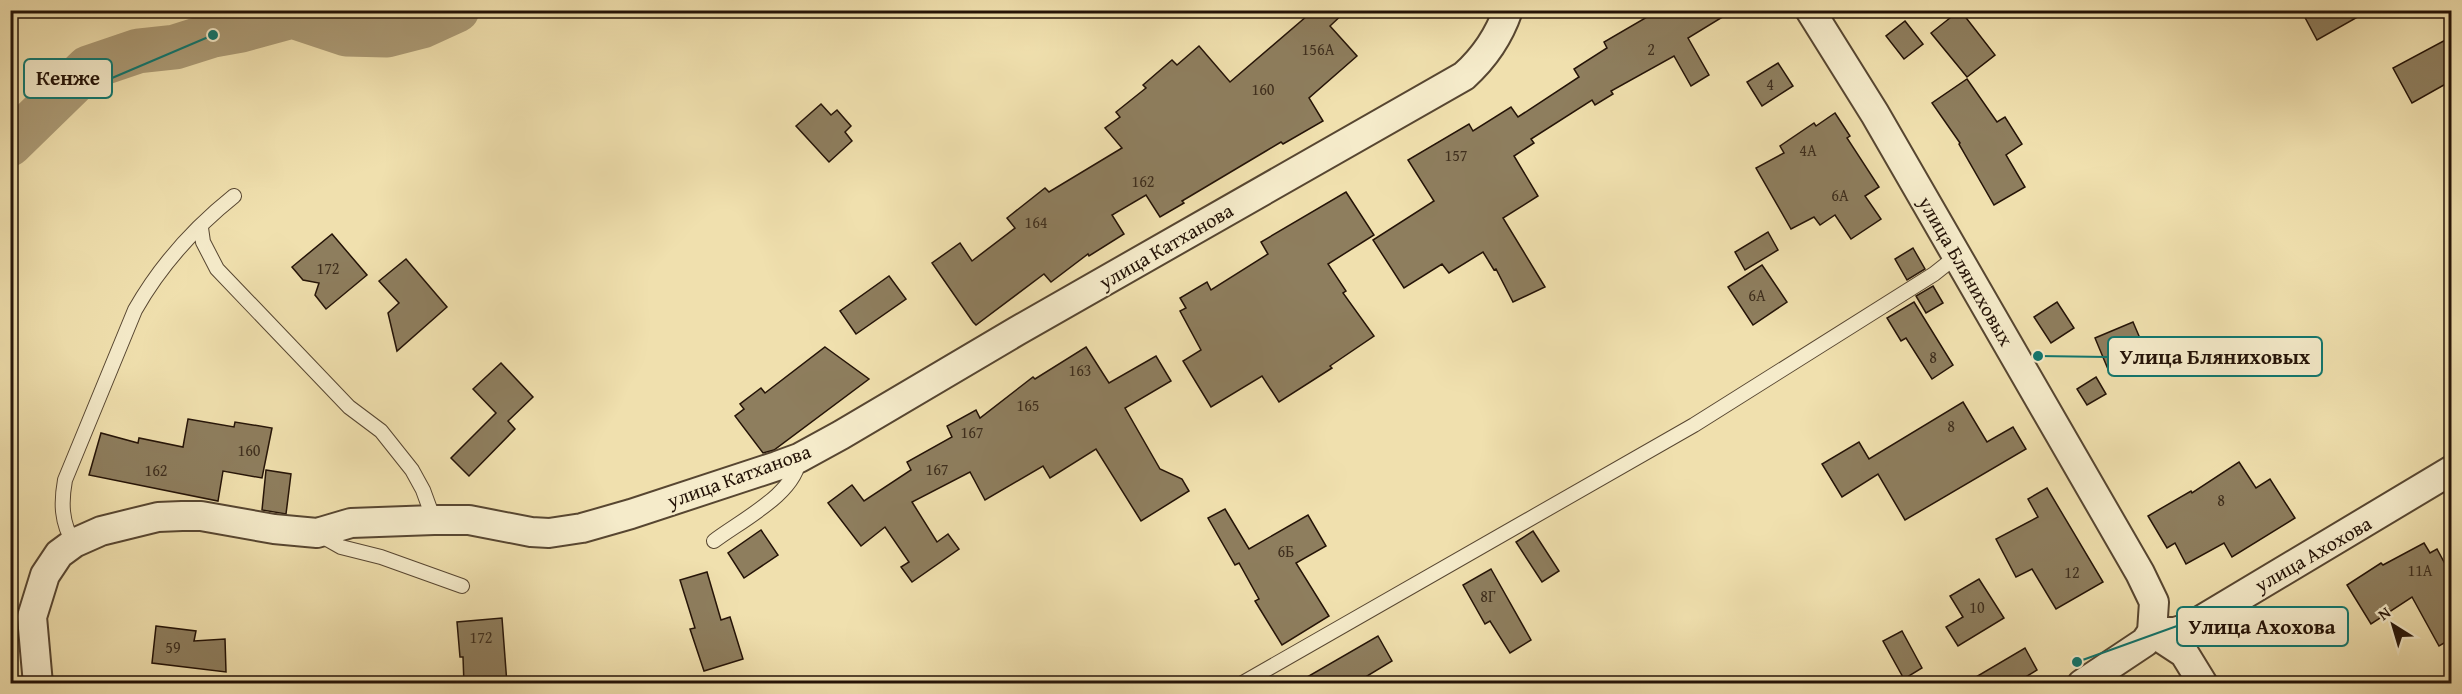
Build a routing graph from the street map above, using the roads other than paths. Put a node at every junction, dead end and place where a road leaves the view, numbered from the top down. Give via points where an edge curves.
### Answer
1 (1508, 10) edge
2 (1810, 10) edge
3 (234, 196) dead end
4 (201, 228) junction
5 (1958, 255) junction
6 (799, 458) junction
7 (2451, 470) edge
8 (434, 519) junction
9 (317, 533) junction
10 (714, 541) dead end
11 (74, 543) junction
12 (462, 586) dead end
13 (2152, 632) junction
14 (38, 684) edge
15 (1242, 684) edge
16 (2082, 684) edge
17 (2204, 684) edge

1 - 6 street, улица Катханова via 1482,59 1464,76
2 - 5 street, улица Бляниховых
3 - 4 lane
4 - 8 lane via 203,243 217,269 349,407 381,431 401,455 423,490
4 - 11 lane via 167,262 135,310 72,459 62,497 64,520
5 - 13 street, улица Бляниховых via 2140,573 2154,602
5 - 15 lane via 1694,425
6 - 8 street, улица Катханова via 582,528 531,532 469,520
6 - 10 lane via 798,469 783,492
7 - 13 street, улица Ахохова via 2188,628
8 - 9 street, улица Катханова via 351,523
9 - 11 street, улица Катханова via 182,516 122,524
9 - 12 lane via 341,548 381,557
11 - 14 street, улица Катханова via 59,554 45,575 32,617
13 - 16 street via 2135,650
13 - 17 street via 2184,653

